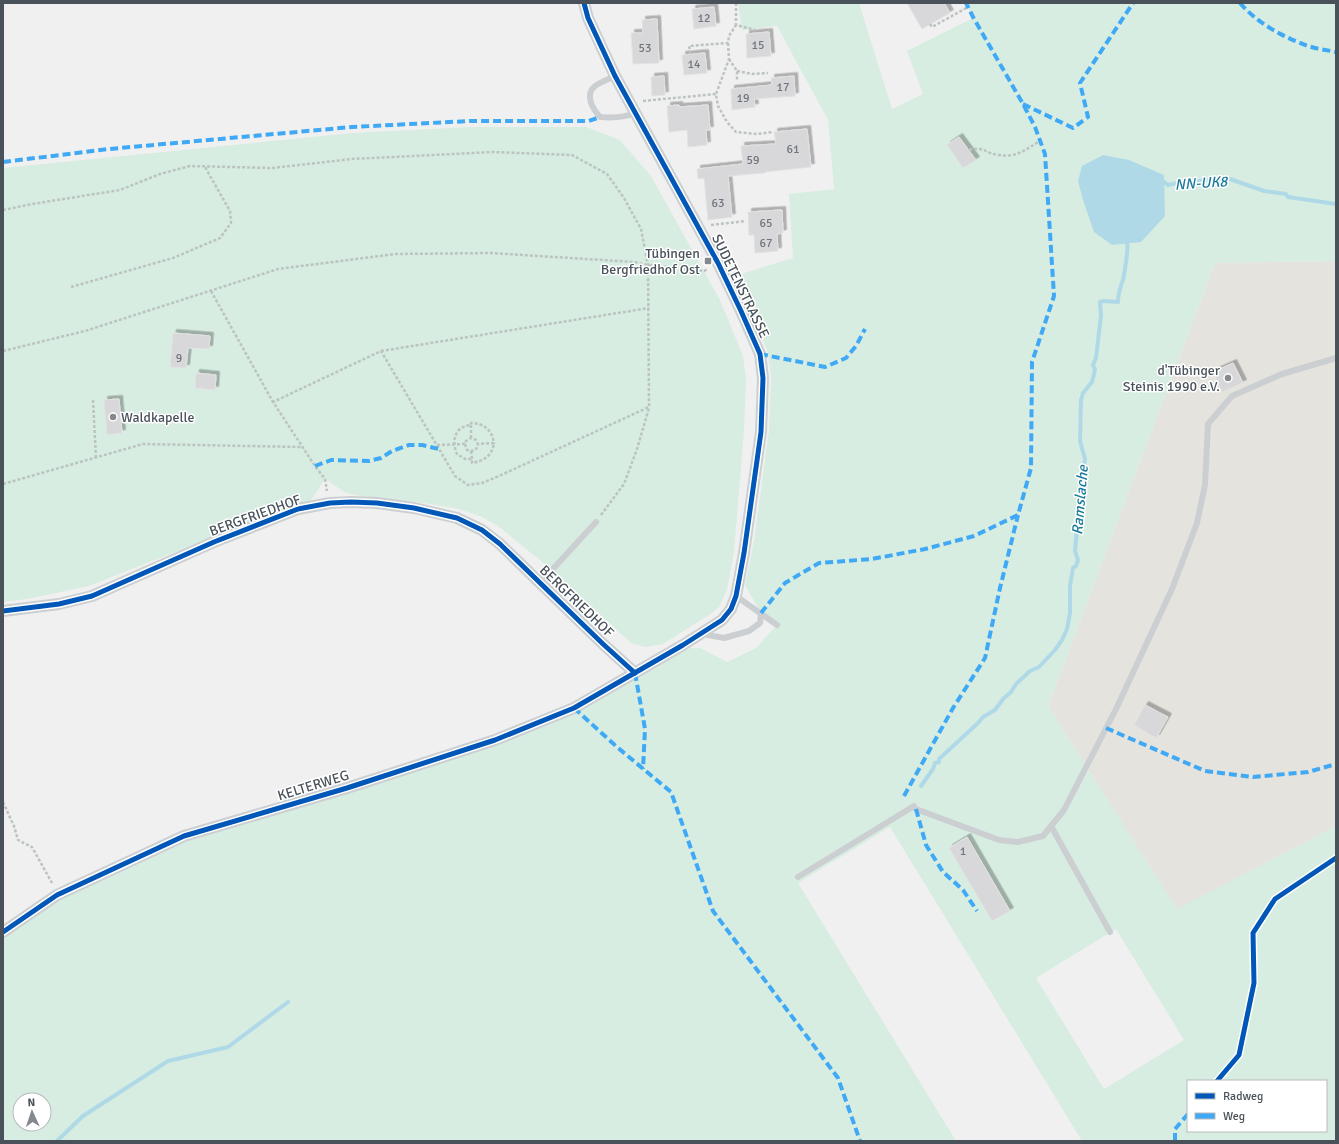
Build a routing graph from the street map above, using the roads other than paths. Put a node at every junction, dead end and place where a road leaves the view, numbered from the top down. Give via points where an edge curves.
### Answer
1 (584, 3) edge
2 (615, 76) junction
3 (632, 107) junction
4 (1336, 358) edge
5 (596, 522) road end
6 (543, 584) junction
7 (736, 596) junction
8 (3, 611) edge
9 (762, 613) junction
10 (777, 625) dead end
11 (701, 633) junction
12 (635, 673) junction
13 (1051, 826) junction
14 (798, 877) dead end
15 (3, 932) edge
16 (1110, 932) dead end

1 - 2 street, SUDETENSTRASSE via 588,18
2 - 3 street, SUDETENSTRASSE
2 - 3 lane via 595,86 590,93 594,111 600,117 615,118 628,116
3 - 7 street, SUDETENSTRASSE via 718,263 760,354 763,378 761,432
4 - 13 lane via 1282,374 1232,396 1208,424 1205,485 1197,523 1172,589 1106,728 1064,810
5 - 6 lane via 552,570
6 - 8 street, BERGFRIEDHOF via 482,530 457,518 377,503 330,503 298,509 214,542 92,596 59,604
6 - 12 street, BERGFRIEDHOF
7 - 9 lane
7 - 11 street, SUDETENSTRASSE via 731,609 722,620
9 - 10 lane
9 - 11 lane via 760,623 749,631 724,638
11 - 12 street, SUDETENSTRASSE
12 - 15 street, KELTERWEG via 574,708 495,740 347,788 184,836 57,895
13 - 14 lane via 1043,836 1018,842 999,840 915,808
13 - 16 lane

